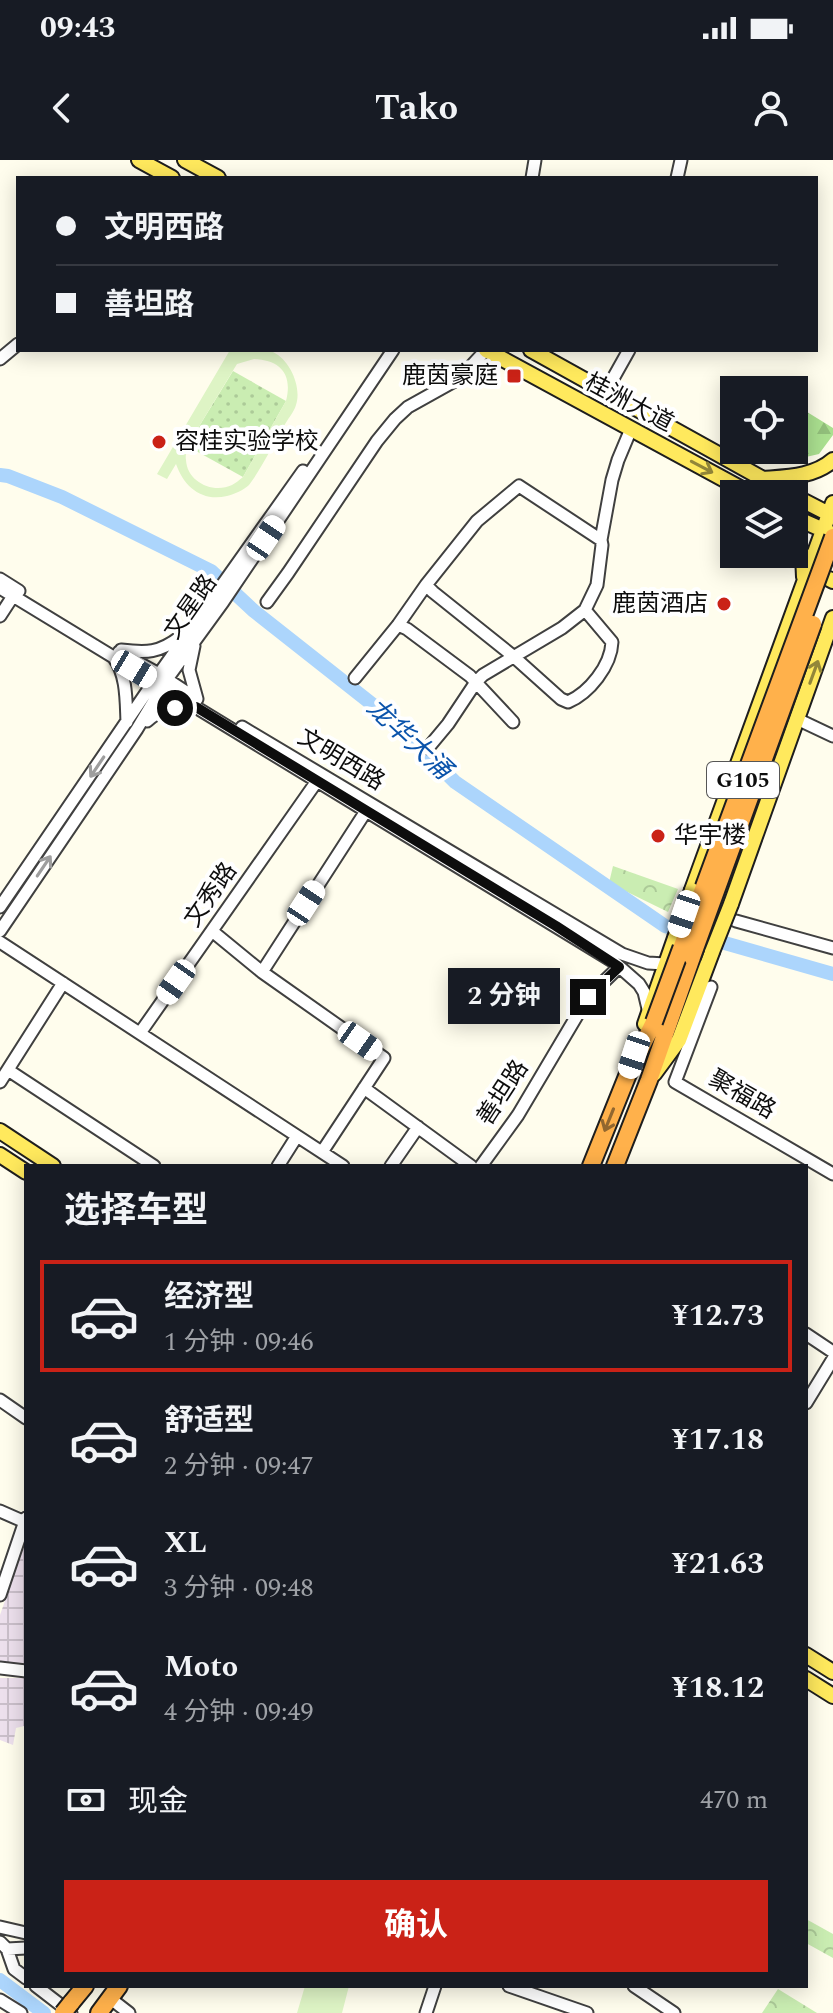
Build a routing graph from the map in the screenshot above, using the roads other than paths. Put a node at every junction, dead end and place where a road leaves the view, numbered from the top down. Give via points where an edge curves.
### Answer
1 (139, 160) edge
2 (185, 160) edge
3 (168, 176) edge
4 (214, 176) edge
5 (16, 346) edge
6 (384, 352) edge
7 (392, 352) edge
8 (484, 352) edge
9 (490, 352) edge
10 (535, 352) edge
11 (628, 352) edge
12 (0, 359) edge
13 (606, 391) junction
14 (631, 429) junction
15 (833, 460) edge
16 (762, 479) joint
17 (725, 480) edge
18 (808, 501) edge
19 (832, 511) edge
20 (808, 524) edge
21 (830, 534) edge
22 (601, 540) junction
23 (803, 568) edge
24 (833, 569) edge
25 (0, 579) edge
26 (833, 581) edge
27 (804, 584) junction
28 (426, 585) junction
29 (228, 587) junction
30 (0, 588) edge
31 (13, 596) junction
32 (267, 602) dead end
33 (585, 610) junction
34 (0, 616) edge
35 (832, 621) edge
36 (398, 625) junction
37 (193, 636) junction
38 (114, 653) junction
39 (513, 656) junction
40 (355, 678) dead end
41 (161, 681) junction
42 (476, 682) junction
43 (196, 703) junction
44 (797, 719) junction
45 (513, 722) dead end
46 (132, 726) junction
47 (833, 736) edge
48 (428, 748) dead end
49 (317, 781) junction
50 (366, 811) junction
51 (0, 907) edge
52 (736, 921) dead end
53 (0, 931) edge
54 (212, 931) junction
55 (0, 942) edge
56 (833, 948) edge
57 (665, 964) junction
58 (619, 967) junction
59 (262, 972) junction
60 (63, 983) junction
61 (711, 987) dead end
62 (651, 1018) junction
63 (140, 1033) junction
64 (8, 1070) junction
65 (649, 1080) junction
66 (0, 1082) edge
67 (364, 1088) junction
68 (418, 1127) junction
69 (0, 1131) edge
70 (297, 1136) junction
71 (322, 1152) junction
72 (0, 1155) edge
73 (50, 1164) edge
74 (151, 1164) edge
75 (279, 1164) edge
76 (340, 1164) edge
77 (392, 1164) edge
78 (468, 1164) edge
79 (482, 1164) edge
80 (592, 1164) edge
81 (616, 1164) edge
82 (24, 1171) edge
83 (833, 1174) edge
84 (808, 1335) edge
85 (833, 1352) edge
86 (833, 1359) edge
87 (0, 1400) edge
88 (808, 1400) edge
89 (24, 1417) edge
90 (0, 1511) edge
91 (24, 1520) edge
92 (24, 1523) edge
93 (0, 1595) edge
94 (808, 1656) edge
95 (0, 1668) edge
96 (24, 1671) edge
97 (833, 1672) edge
98 (808, 1680) edge
99 (833, 1696) edge
100 (0, 1927) edge
101 (24, 1933) edge
102 (24, 1941) edge
103 (4, 1946) edge
104 (24, 1948) edge
105 (24, 1976) edge
106 (41, 1988) edge
107 (434, 1988) edge
108 (514, 1988) edge
109 (637, 1988) edge
110 (115, 1992) edge
111 (71, 2000) edge
112 (2, 2003) edge
113 (561, 2008) edge
114 (21, 2013) edge
115 (99, 2013) edge
116 (129, 2013) edge
117 (426, 2013) edge
118 (587, 2013) edge
119 (674, 2013) edge

1 - 3 main road
2 - 4 main road
5 - 12 street
6 - 29 street
7 - 29 street, 文星路
8 - 32 street via 460,378 395,419
9 - 14 main road, 桂洲大道
10 - 13 main road, 桂洲大道
11 - 13 street
13 - 16 main road, 桂洲大道
14 -> 17 main road, 桂洲大道
14 - 22 street via 612,480
15 - 16 main road via 806,474
18 - 19 main road, 桂洲大道
19 - 21 main road
20 - 21 main road
21 - 27 main road
21 - 62 highway, G105, bridge
22 - 28 street via 519,486 477,521
22 - 33 street via 597,585
23 - 27 main road
24 - 65 highway, G105 / G105, bridge
25 - 38 street, 文明西路
26 - 27 main road via 821,577
27 - 57 main road, bridge
28 - 36 street
28 - 39 street
29 - 37 street, 文星路
30 - 31 street, 文明西路
31 - 34 street
31 - 38 street, 文明西路
33 - 39 street
33 - 39 street via 612,642 612,653 599,676 570,702
44 -> 35 main road
36 - 40 street
36 - 42 street
37 - 38 street via 165,649
37 - 41 street, 文星路
37 - 43 street via 189,670
38 - 41 street, 文明西路
38 - 46 street
39 - 42 street
41 - 43 street, 文明西路
41 - 46 street, 文星路
42 - 45 street
42 - 48 street
43 - 46 street via 157,712
43 - 49 street, 文明西路
43 - 57 street, 文明西路 via 622,954
44 - 47 street
44 - 65 main road, bridge via 679,1040
46 -> 51 street, 文星路
53 -> 46 street, 文星路
49 - 50 street, 文明西路
49 - 54 street, 文秀路
50 - 58 street, 文明西路
50 - 59 street
52 - 56 street
54 - 59 street
54 - 63 street, 文秀路
55 - 60 street
57 - 62 main road
58 - 62 street, 文明西路 via 639,984
58 - 79 street, 善坦路 via 588,997
59 - 67 street via 384,1058
60 - 63 street
60 - 64 street
61 - 83 street, 聚福路 via 675,1082
62 -> 80 highway, G105
63 - 70 street
64 - 66 street
64 - 74 street
65 - 81 highway, G105
67 - 68 street
67 - 71 street
68 - 77 street
68 - 78 street
69 - 73 main road
70 - 71 street
70 - 75 street
71 - 76 street
72 - 82 main road
84 - 85 street
86 - 88 street
87 - 89 street
90 - 91 street
92 - 93 street
94 - 97 main road
95 - 96 street
98 - 99 main road
100 - 101 street
102 - 103 street
103 - 104 street
103 - 105 street via 14,1969
106 - 111 street
107 - 117 street
108 - 113 street
109 - 119 street
110 - 115 highway
110 - 116 street
112 - 114 street
113 - 118 street

